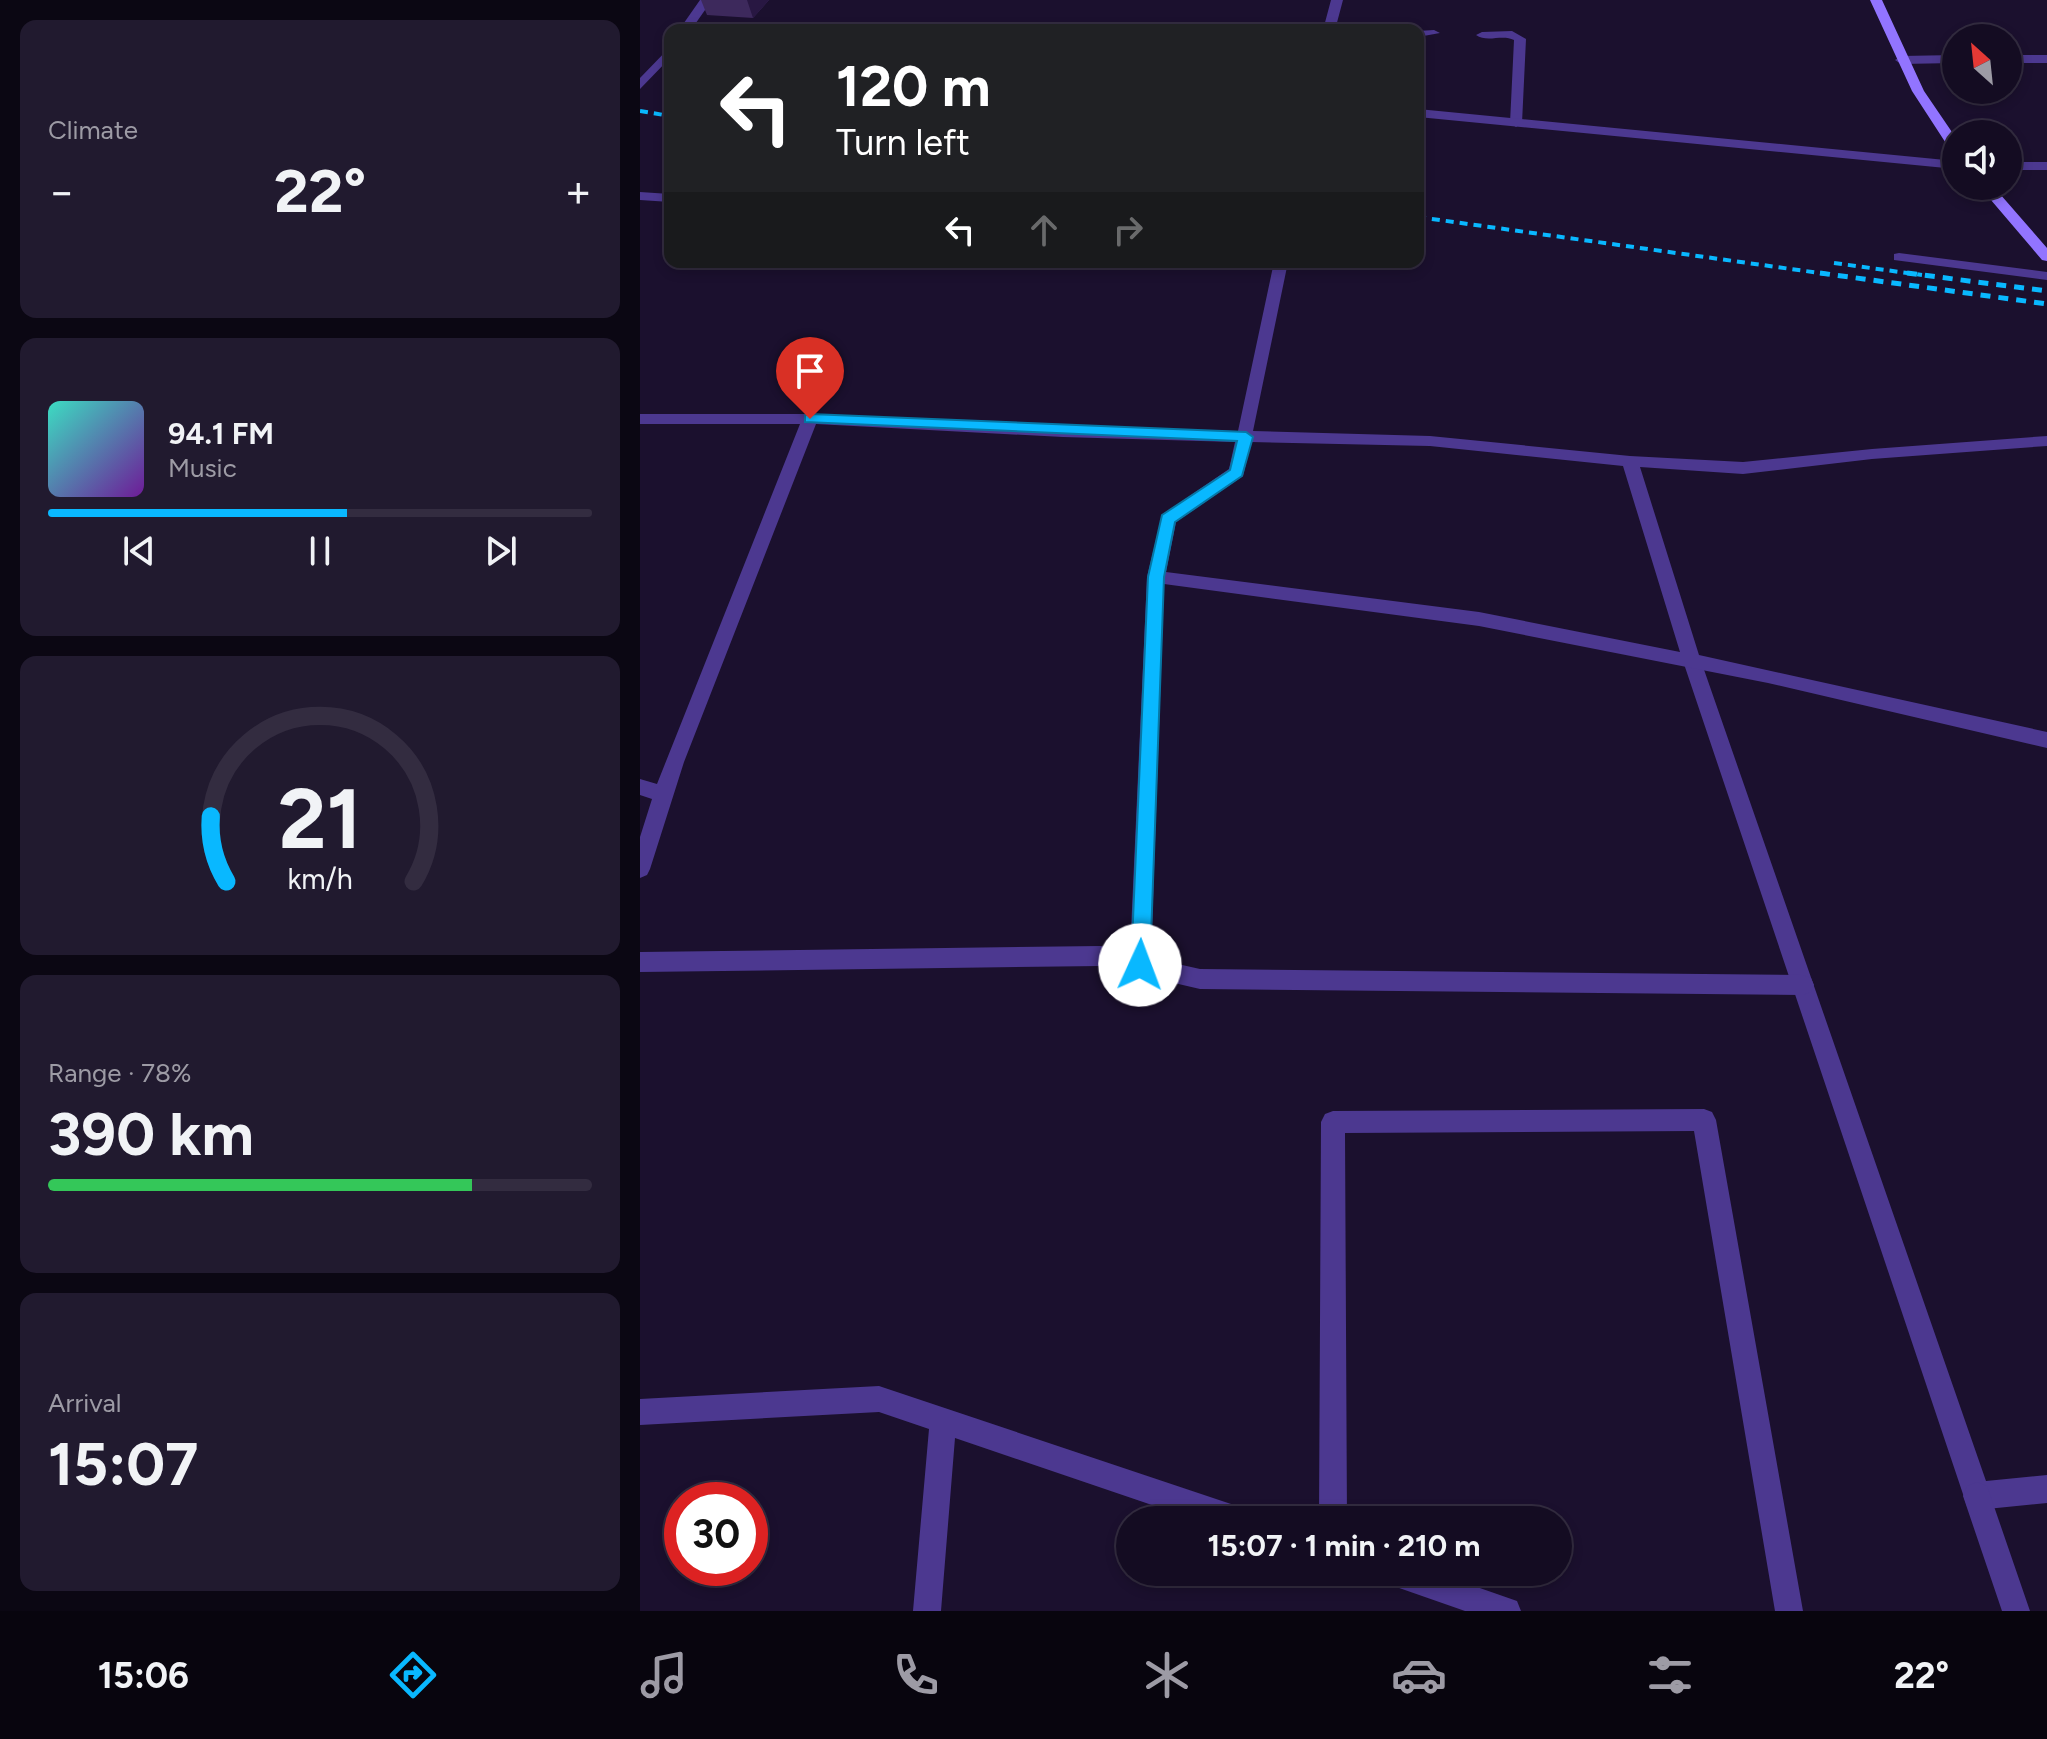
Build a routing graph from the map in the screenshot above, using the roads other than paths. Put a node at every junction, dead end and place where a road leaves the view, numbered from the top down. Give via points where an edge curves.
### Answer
1 (706, 0) edge
2 (1337, 0) edge
3 (1876, 0) edge
4 (689, 24) edge
5 (1331, 24) edge
6 (1434, 33) dead end
7 (1424, 34) edge
8 (1482, 35) dead end
9 (664, 59) edge
10 (1942, 59) edge
11 (2022, 59) edge
12 (2047, 59) edge
13 (1901, 60) junction
14 (640, 85) edge
15 (1424, 114) edge
16 (1516, 123) junction
17 (1942, 128) edge
18 (1942, 164) edge
19 (2022, 166) edge
20 (2047, 166) edge
21 (640, 196) edge
22 (664, 198) edge
23 (1998, 200) edge
24 (1899, 257) dead end
25 (2047, 257) edge
26 (1280, 268) edge
27 (2047, 276) edge
28 (640, 419) edge
29 (810, 419) junction
30 (1246, 437) junction
31 (2047, 441) edge
32 (1630, 461) junction
33 (1156, 577) junction
34 (1692, 661) junction
35 (2047, 740) edge
36 (640, 787) edge
37 (664, 795) junction
38 (640, 869) edge
39 (640, 962) edge
40 (1140, 965) junction
41 (1803, 985) junction
42 (640, 1412) edge
43 (943, 1421) junction
44 (2047, 1489) edge
45 (1977, 1496) junction
46 (1195, 1506) edge
47 (1333, 1506) edge
48 (1433, 1586) edge
49 (927, 1611) edge
50 (1507, 1611) edge
51 (1789, 1611) edge
52 (2016, 1611) edge

1 - 4 street
2 - 5 street
3 - 13 main road
6 - 7 street
8 - 16 street via 1512,34 1520,39
9 - 14 street
10 - 13 street
11 - 12 street
13 - 17 main road
15 - 16 street
16 - 18 street
19 - 20 street
21 - 22 street
23 - 25 main road
24 - 27 street
26 - 30 street
28 - 29 street
29 - 30 street
29 - 37 street
30 - 32 street via 1430,441
30 - 33 street via 1237,472 1168,519
31 - 32 street via 1743,468
32 - 34 street
33 - 34 street via 1479,619
33 - 40 street
34 - 35 street
34 - 41 street
36 - 37 street
37 - 38 street
39 - 40 street via 1101,956
40 - 41 street via 1200,979
41 - 45 street
42 - 43 street via 879,1399
43 - 46 street
43 - 49 street
44 - 45 street
45 - 52 street
47 - 51 street via 1333,1122 1704,1120
48 - 50 street

